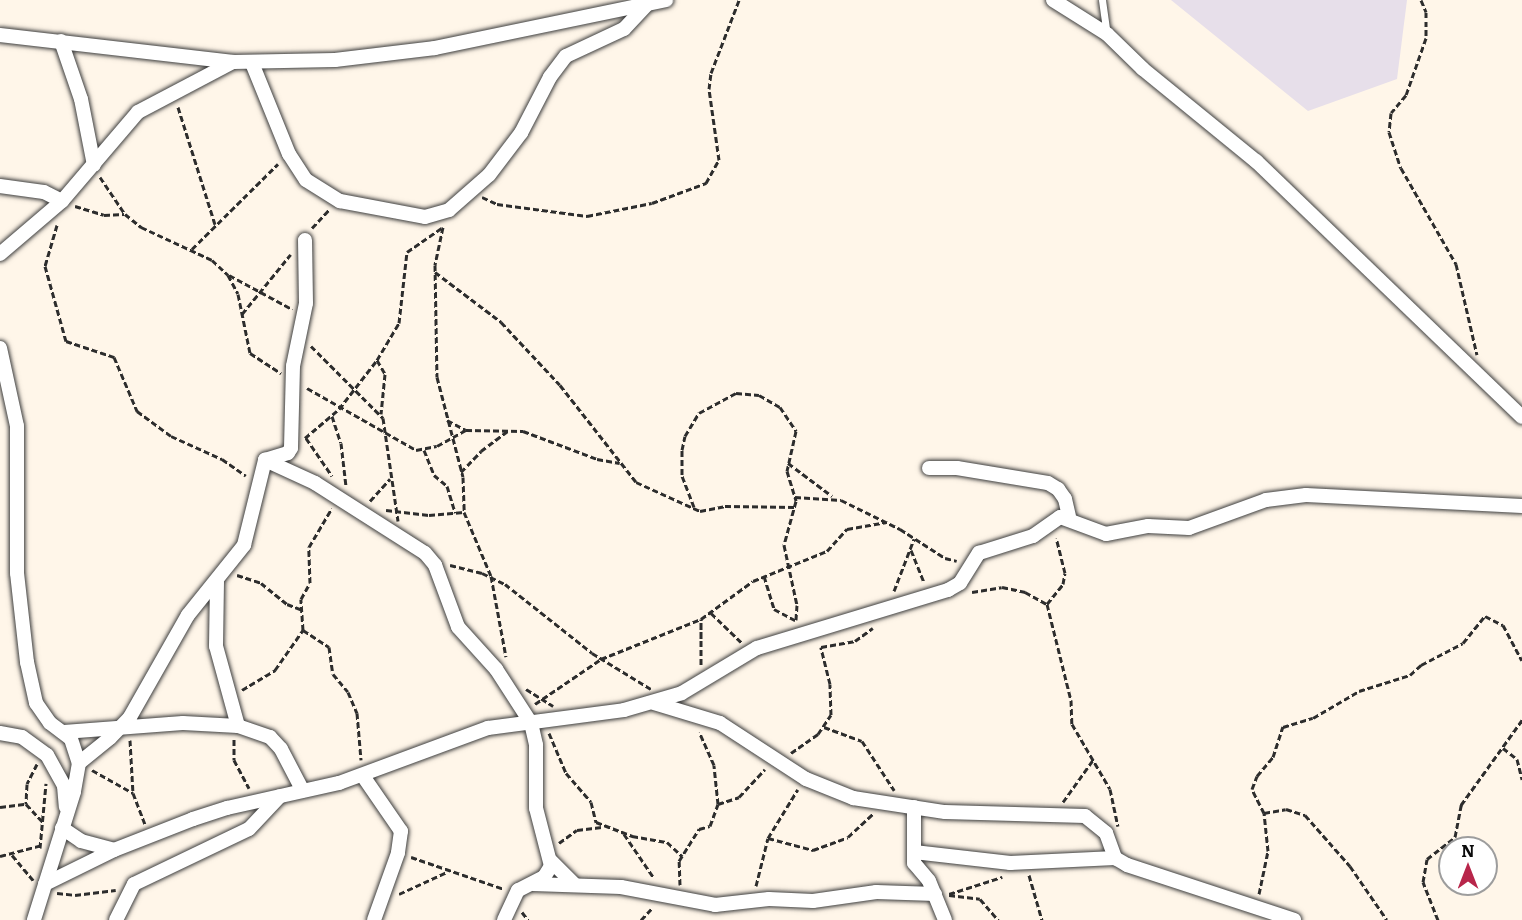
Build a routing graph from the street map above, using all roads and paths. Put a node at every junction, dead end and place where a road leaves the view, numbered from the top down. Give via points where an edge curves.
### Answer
1 (666, 0) edge
2 (739, 0) edge
3 (1053, 0) edge
4 (1102, 0) edge
5 (1421, 0) edge
6 (646, 4) junction
7 (1107, 34) junction
8 (0, 35) edge
9 (61, 41) junction
10 (233, 62) junction
11 (252, 63) junction
12 (174, 90) junction
13 (289, 154) junction
14 (94, 165) junction
15 (0, 186) edge
16 (476, 188) junction
17 (340, 201) junction
18 (64, 202) junction
19 (448, 210) junction
20 (125, 214) junction
21 (215, 224) junction
22 (443, 226) junction
23 (304, 240) junction
24 (192, 249) junction
25 (0, 254) edge
26 (435, 272) junction
27 (228, 275) junction
28 (261, 290) junction
29 (241, 316) junction
30 (300, 330) junction
31 (0, 348) edge
32 (377, 360) junction
33 (292, 379) junction
34 (1482, 381) junction
35 (354, 392) junction
36 (339, 409) junction
37 (381, 414) junction
38 (332, 416) junction
39 (1522, 417) edge
40 (447, 420) junction
41 (384, 429) junction
42 (466, 430) junction
43 (509, 430) junction
44 (306, 438) junction
45 (451, 439) junction
46 (291, 448) junction
47 (424, 450) junction
48 (265, 460) junction
49 (620, 463) junction
50 (788, 463) junction
51 (929, 468) dead end
52 (461, 472) junction
53 (333, 478) dead end
54 (390, 479) junction
55 (258, 484) junction
56 (339, 492) junction
57 (795, 496) junction
58 (835, 498) junction
59 (1522, 506) edge
60 (794, 507) junction
61 (694, 508) junction
62 (365, 510) dead end
63 (397, 512) junction
64 (465, 512) junction
65 (455, 513) junction
66 (1069, 517) junction
67 (885, 522) junction
68 (1050, 523) junction
69 (400, 534) junction
70 (914, 538) junction
71 (910, 548) junction
72 (973, 560) junction
73 (435, 565) junction
74 (786, 566) junction
75 (228, 568) junction
76 (491, 576) junction
77 (764, 576) junction
78 (217, 582) junction
79 (934, 593) junction
80 (969, 593) dead end
81 (1047, 604) junction
82 (890, 608) junction
83 (303, 610) junction
84 (711, 613) junction
85 (701, 619) junction
86 (796, 620) junction
87 (881, 625) dead end
88 (303, 630) junction
89 (803, 635) junction
90 (821, 647) junction
91 (750, 651) junction
92 (601, 659) junction
93 (1522, 660) edge
94 (507, 662) dead end
95 (700, 685) junction
96 (232, 694) junction
97 (659, 701) junction
98 (695, 713) junction
99 (530, 719) junction
100 (1522, 720) edge
101 (238, 726) junction
102 (126, 727) junction
103 (824, 727) junction
104 (64, 732) junction
105 (0, 733) edge
106 (1503, 748) junction
107 (47, 755) junction
108 (1093, 760) junction
109 (81, 762) junction
110 (777, 762) junction
111 (363, 776) junction
112 (806, 779) junction
113 (1522, 779) edge
114 (303, 791) junction
115 (134, 793) junction
116 (280, 796) junction
117 (255, 801) junction
118 (884, 803) junction
119 (26, 804) junction
120 (718, 804) junction
121 (0, 807) edge
122 (914, 807) junction
123 (67, 812) junction
124 (1264, 813) junction
125 (1055, 814) junction
126 (44, 823) junction
127 (604, 827) junction
128 (60, 833) junction
129 (623, 833) junction
130 (153, 836) junction
131 (768, 838) junction
132 (41, 845) junction
133 (114, 850) junction
134 (914, 852) junction
135 (398, 853) junction
136 (1114, 853) junction
137 (12, 855) junction
138 (0, 856) edge
139 (682, 856) junction
140 (550, 857) junction
141 (39, 858) dead end
142 (1009, 869) junction
143 (447, 872) junction
144 (1022, 876) dead end
145 (1031, 878) junction
146 (43, 882) junction
147 (575, 885) junction
148 (522, 887) junction
149 (128, 890) junction
150 (941, 894) junction
151 (666, 896) junction
152 (754, 900) junction
153 (380, 901) junction
154 (682, 901) junction
155 (1258, 908) junction
156 (34, 920) edge
157 (116, 920) edge
158 (374, 920) edge
159 (504, 920) edge
160 (945, 920) edge
161 (998, 920) edge
162 (1042, 920) edge
163 (1294, 920) edge
164 (1387, 920) edge
165 (1438, 920) edge

1 - 6 street
2 - 16 path via 711,73 709,90 719,160 706,183 652,203 587,216 490,203
3 - 7 street
4 - 7 lane
5 - 34 path via 1426,12 1426,38 1406,95 1391,113 1389,132 1401,168 1456,264
6 - 11 street via 391,55
6 - 16 street via 624,29 566,56 550,77 521,133
7 - 34 street via 1143,69 1256,161
8 - 9 street
9 - 10 street
9 - 14 street via 81,99
10 - 11 street
10 - 12 street
11 - 13 street
12 - 14 street via 138,112
12 - 21 path
13 - 17 street via 306,180
13 - 21 path
14 - 18 street
14 - 20 path
15 - 18 street via 44,192
16 - 19 street
17 - 19 street via 425,217
17 - 23 path
18 - 20 path via 104,215
18 - 25 street
18 - 55 path via 45,266 62,336 71,346 114,357 130,401 143,415 171,436 222,459
19 - 22 path
20 - 24 path via 141,226
21 - 24 path
22 - 26 path
22 - 32 path via 407,252 399,323
23 - 28 path
23 - 30 street via 306,303
24 - 27 path
26 - 40 path via 436,369
26 - 49 path via 501,322 560,386
27 - 28 path
27 - 29 path via 238,294
28 - 29 path
28 - 30 path via 296,312
29 - 33 path via 250,353
30 - 33 street
30 - 35 path
31 - 104 street via 16,426 17,573 27,662 36,703 50,723
32 - 35 path
32 - 37 path via 385,374
33 - 36 path
33 - 46 street
34 - 39 street
35 - 36 path
35 - 37 path
36 - 38 path
36 - 41 path
37 - 41 path
38 - 44 path
38 - 56 path via 341,443 346,492
40 - 42 path
40 - 45 path
41 - 47 path via 409,448
41 - 54 path
42 - 43 path
42 - 45 path
43 - 49 path via 530,432 597,459
43 - 52 path
44 - 46 path
44 - 53 path
45 - 47 path
45 - 52 path
46 - 48 street via 288,453
47 - 65 path via 434,475 447,486
48 - 55 street
48 - 56 street
49 - 61 path via 636,482
50 - 57 path
50 - 58 path
50 - 61 path via 796,438 789,416 759,395 736,393 722,398 699,413 685,436 682,475
51 - 66 street via 957,468 1047,483 1065,499
52 - 64 path
54 - 62 path
54 - 63 path
55 - 75 street via 244,545
56 - 69 street
56 - 83 path via 309,547 310,583 302,599
57 - 58 path
57 - 60 path
58 - 67 path
59 - 66 street via 1284,496 1189,528 1148,526 1106,534
60 - 61 path
60 - 74 path via 786,525
63 - 65 path
63 - 69 path
64 - 65 path
64 - 76 path
66 - 68 street
67 - 70 path
67 - 74 path via 855,525 827,551
68 - 72 street via 1033,536 979,553
68 - 81 path via 1065,573 1063,584
69 - 73 street via 425,552
70 - 71 path
70 - 72 path via 945,558
71 - 79 path via 917,573
71 - 82 path
72 - 79 street via 960,583
73 - 76 path
73 - 99 street via 458,627 496,669
74 - 77 path
74 - 86 path via 797,605
75 - 78 street
75 - 83 path via 261,583 286,604
76 - 92 path
76 - 94 path
77 - 84 path
77 - 86 path via 774,609
78 - 96 street via 216,646
78 - 102 street via 188,615
79 - 82 street
80 - 81 path via 1002,587 1025,592
81 - 108 path via 1071,700 1072,724
82 - 89 street
83 - 88 path
84 - 85 path
84 - 91 path
85 - 92 path
85 - 95 path
86 - 89 path
87 - 90 path via 855,641
88 - 96 path via 275,670
88 - 111 path via 329,647 333,674 352,702 360,723
89 - 90 path
89 - 91 street
90 - 103 path via 832,699 831,715
91 - 95 street
92 - 97 path
92 - 99 path
93 - 124 path via 1503,625 1485,616 1463,643 1410,675 1359,691 1313,718 1283,727 1273,758 1257,776 1252,789
95 - 97 street
96 - 101 street
97 - 98 street
97 - 99 street
98 - 110 street via 739,735
98 - 120 path via 714,765
99 - 111 street via 488,728
99 - 127 path via 553,738 562,766 590,799 592,817
99 - 140 street via 536,746 536,808
100 - 106 path
101 - 102 street via 183,723
101 - 114 street via 270,737 281,748
101 - 117 path via 233,755
102 - 104 street
102 - 109 street
102 - 115 path
103 - 110 path
103 - 122 path via 862,741 895,790
104 - 109 street
105 - 107 street via 22,737
106 - 113 path via 1517,759
106 - 165 path via 1461,805 1455,837 1427,859 1423,882
107 - 119 path via 33,770
107 - 123 street via 64,786
107 - 126 path
108 - 125 path
108 - 136 path via 1116,802 1118,837
109 - 115 path via 104,779
109 - 123 street
110 - 112 street
110 - 120 path via 758,773 739,797
111 - 114 street
111 - 135 street via 401,831
112 - 118 street via 853,798
112 - 131 path
114 - 116 street
115 - 130 path
116 - 117 street
116 - 149 street via 249,829 161,869
117 - 130 street
118 - 122 street
118 - 131 path via 848,837 813,850
119 - 121 path
119 - 126 path
120 - 139 path via 710,826 699,829
122 - 125 street via 945,812
122 - 134 street
123 - 128 street
124 - 155 path via 1268,861 1260,881
124 - 164 path via 1286,809 1305,815 1350,866
125 - 136 street via 1085,816 1106,833
126 - 132 path
127 - 129 path
127 - 140 path via 571,833
128 - 132 path
128 - 133 street
128 - 146 street
129 - 139 path via 667,842
129 - 151 path
130 - 133 street
131 - 152 path via 757,873
132 - 137 path
132 - 141 path
133 - 146 street
134 - 142 street
134 - 150 street via 914,863
135 - 143 path
135 - 153 street
136 - 142 street
136 - 155 street
137 - 138 path
137 - 146 path via 38,883
139 - 154 path via 677,871
140 - 147 street
140 - 148 street via 544,877
142 - 145 path
142 - 150 path
143 - 148 path via 496,887
143 - 153 path
144 - 145 path
145 - 162 path
146 - 149 path via 67,895
146 - 156 street
147 - 148 street
147 - 151 street via 621,887
148 - 159 street
149 - 157 street
150 - 152 street via 896,891 813,901
150 - 160 street
150 - 161 path via 980,899
151 - 154 street
152 - 154 street via 727,905
153 - 158 street
155 - 163 street

